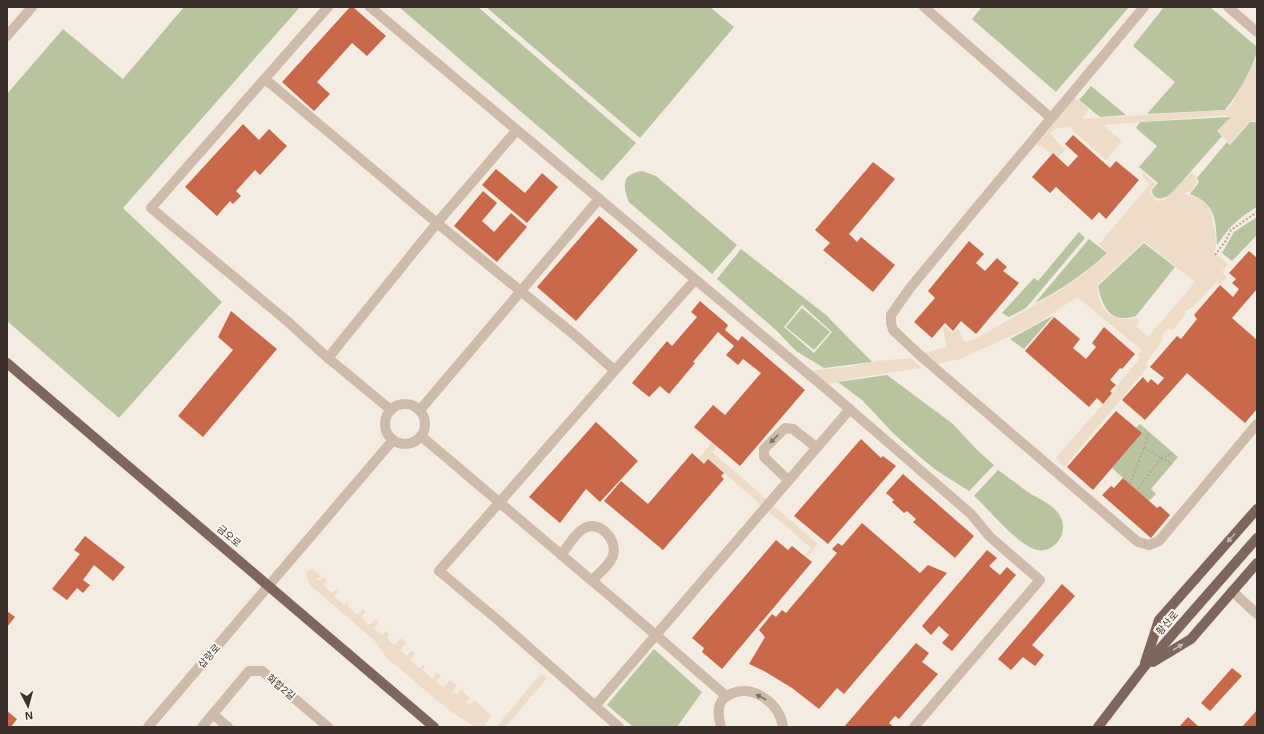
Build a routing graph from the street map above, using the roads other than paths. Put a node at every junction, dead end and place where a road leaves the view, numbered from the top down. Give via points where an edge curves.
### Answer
1 (32, 7) edge
2 (328, 7) edge
3 (370, 7) edge
4 (924, 7) edge
5 (1144, 7) edge
6 (1228, 7) edge
7 (1257, 32) edge
8 (7, 36) edge
9 (265, 79) junction
10 (1051, 118) junction
11 (516, 131) junction
12 (599, 199) junction
13 (437, 223) junction
14 (695, 280) junction
15 (521, 291) junction
16 (328, 358) junction
17 (7, 363) edge
18 (614, 370) junction
19 (850, 409) junction
20 (391, 410) junction
21 (420, 410) junction
22 (1257, 424) edge
23 (421, 436) junction
24 (393, 440) junction
25 (816, 448) junction
26 (788, 480) junction
27 (499, 503) junction
28 (1257, 509) edge
29 (1257, 538) edge
30 (561, 556) junction
31 (1257, 563) edge
32 (592, 581) junction
33 (269, 586) junction
34 (1232, 591) junction
35 (1257, 614) edge
36 (656, 635) junction
37 (1144, 667) junction
38 (726, 696) junction
39 (595, 706) junction
40 (213, 714) junction
41 (148, 727) edge
42 (202, 727) edge
43 (228, 727) edge
44 (328, 727) edge
45 (434, 727) edge
46 (619, 727) edge
47 (721, 727) edge
48 (783, 727) edge
49 (914, 727) edge
50 (1098, 727) edge

1 - 8 street
2 - 9 street
3 - 11 street
4 - 10 street
5 - 10 street
6 - 7 street
9 - 13 street
9 - 16 street via 151,208
10 - 22 street via 910,288 892,315 893,330 1138,542 1149,545 1159,541
11 - 12 street
11 - 13 street
12 - 14 street
12 - 15 street
13 - 15 street
13 - 16 street
14 - 18 street
14 - 19 street
15 - 18 street
15 - 21 street
16 - 20 street
17 - 33 main road, 금오로
18 - 27 street
19 - 25 street
19 - 49 street via 971,514 990,536 1040,580
20 - 21 street via 396,406 408,404
20 - 24 street via 387,416 386,429
21 - 23 street via 425,426
23 - 24 street via 416,441 404,444
23 - 27 street
24 - 33 street, 삽량로
25 - 26 street
25 -> 26 street via 793,429 785,428 764,449 764,457
26 - 36 street
27 - 30 street
27 - 39 street via 439,571
28 -> 37 main road via 1159,620
29 - 37 main road, 황산로
30 - 32 street
30 - 32 street via 583,529 602,528 609,534 614,549 613,556
31 - 34 main road
32 - 36 street
33 - 41 street, 삽량로
33 - 45 main road, 금오로
34 - 35 street
37 -> 34 main road via 1191,638
36 - 38 street
36 - 39 street
37 - 50 main road, 황산로
38 - 47 street via 719,710
48 -> 38 street via 774,707 761,695 741,691
39 - 46 street
40 - 42 street, 화합2길
40 - 43 street
40 - 44 street, 화합2길 via 249,671 262,671

